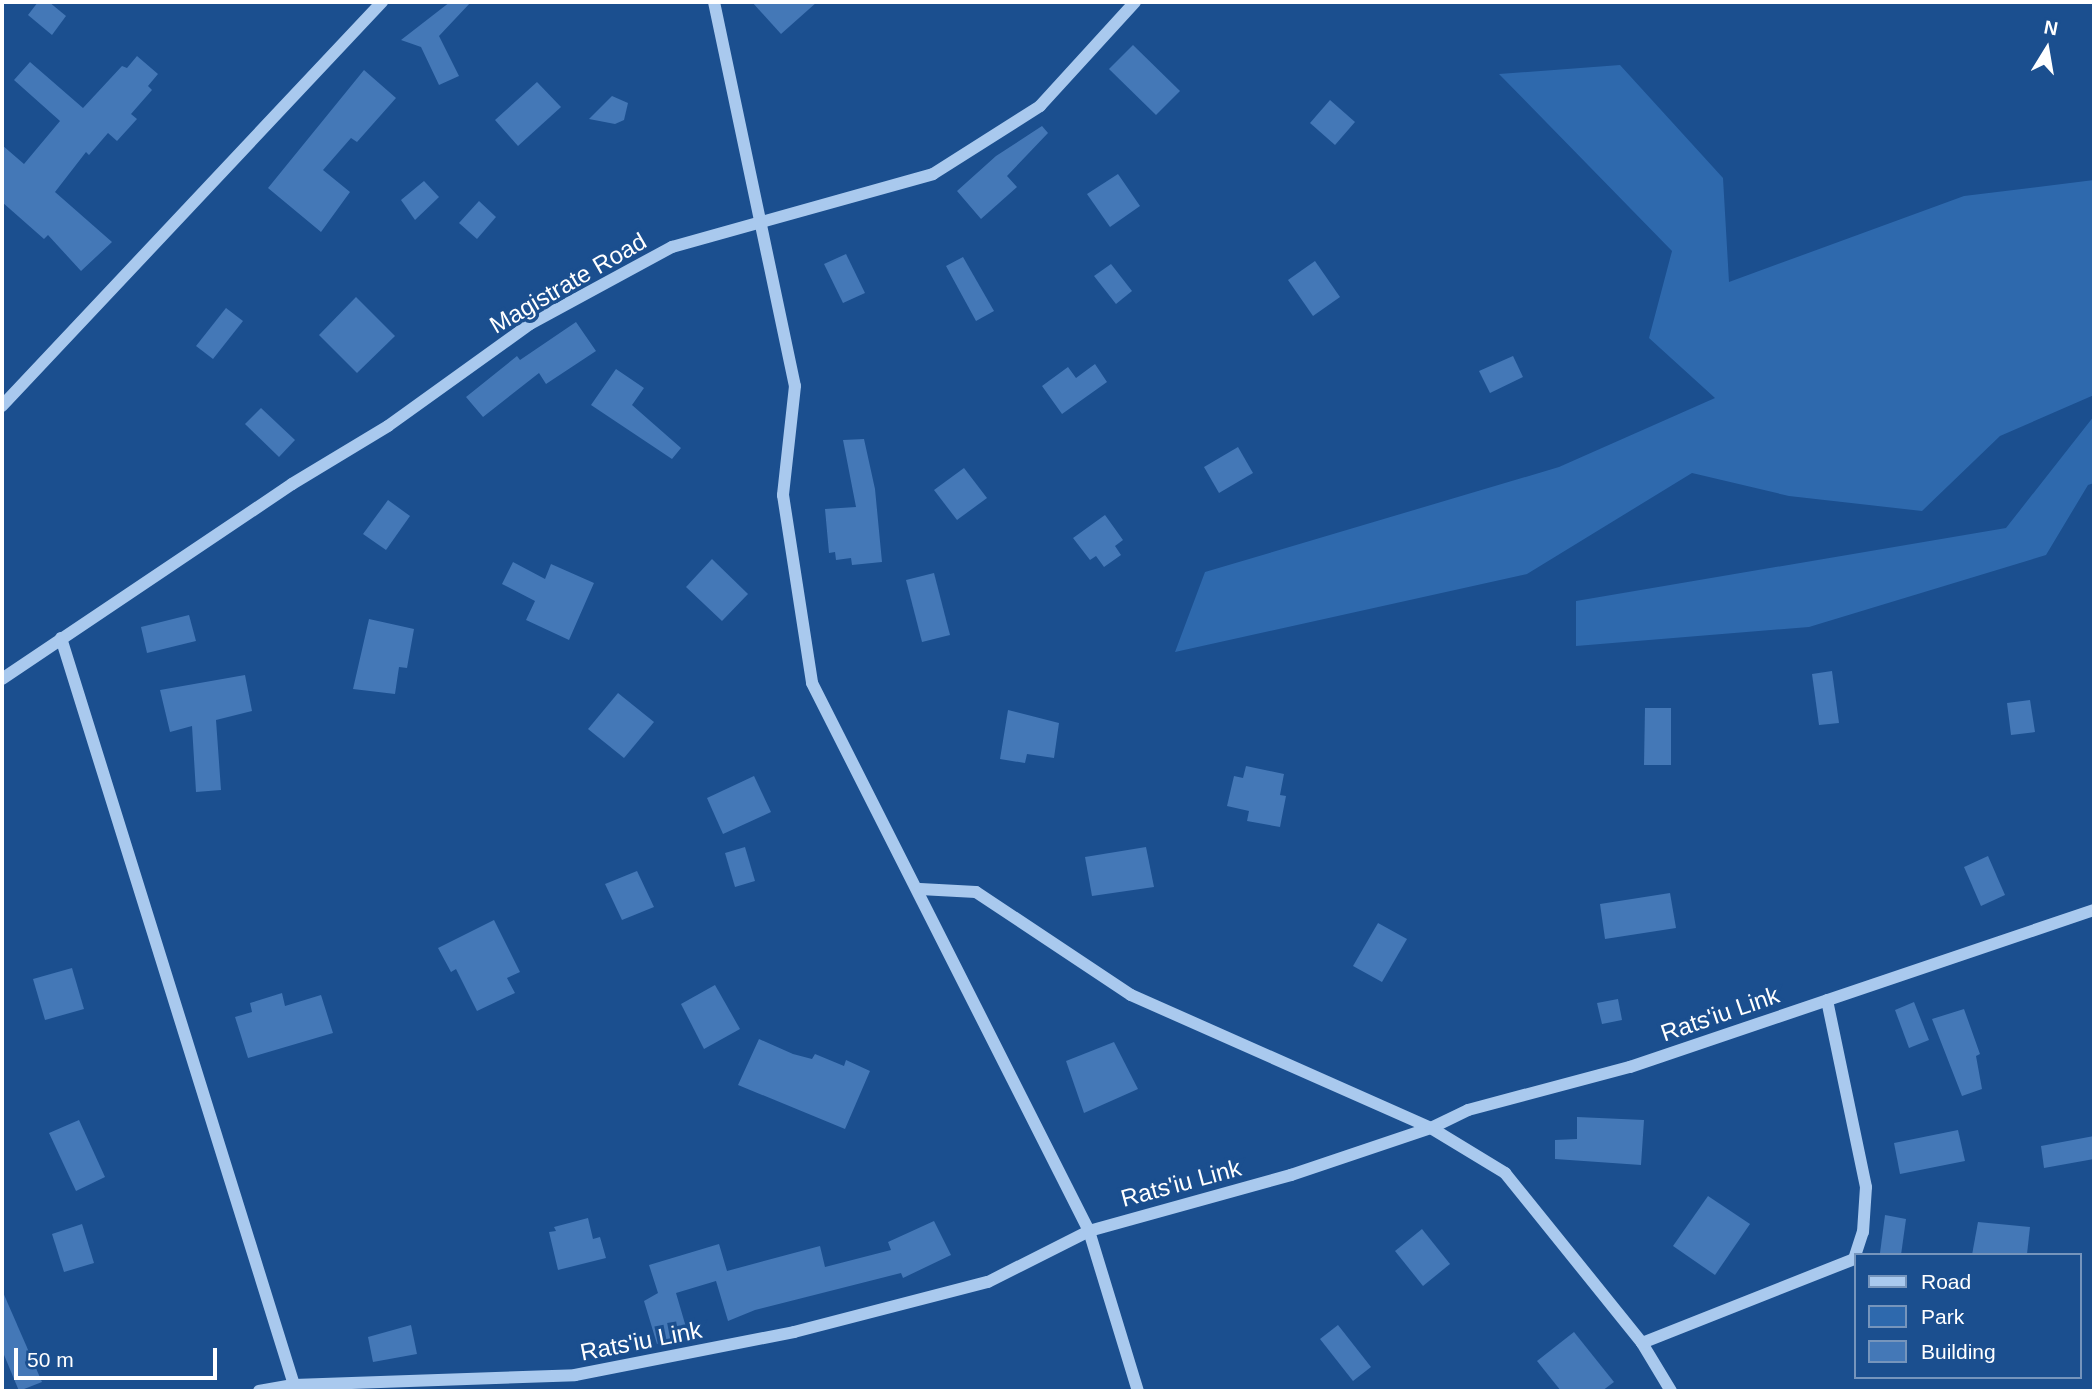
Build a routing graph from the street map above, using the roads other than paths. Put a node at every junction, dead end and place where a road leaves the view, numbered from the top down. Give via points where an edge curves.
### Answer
1 (382, 2) edge
2 (714, 2) edge
3 (1135, 2) edge
4 (762, 220) junction
5 (2, 406) edge
6 (61, 638) junction
7 (2, 679) edge
8 (920, 889) junction
9 (2094, 910) edge
10 (1827, 1000) junction
11 (1431, 1128) junction
12 (1089, 1231) junction
13 (1856, 1253) edge
14 (1854, 1259) edge
15 (1642, 1343) junction
16 (295, 1388) edge
17 (259, 1391) edge
18 (1138, 1391) edge
19 (1671, 1391) edge

1 - 5 street
2 - 4 street
3 - 4 street, Magistrate Road via 1040,106 933,174
4 - 6 street, Magistrate Road via 673,247 530,324 388,426
4 - 8 street via 795,386 783,495 812,683
6 - 7 street, Magistrate Road
6 - 16 street
8 - 11 street via 976,892 1130,995
8 - 12 street
9 - 10 street, Rats'iu Link
10 - 11 street, Rats'iu Link via 1630,1067 1468,1110
10 - 13 street via 1866,1186 1863,1232
11 - 12 street, Rats'iu Link via 1291,1175
11 - 15 street via 1505,1173
12 - 16 street, Rats'iu Link via 988,1282 794,1332 575,1375
12 - 18 street
14 - 15 street
15 - 19 street
16 - 17 street, Rats'iu Link

